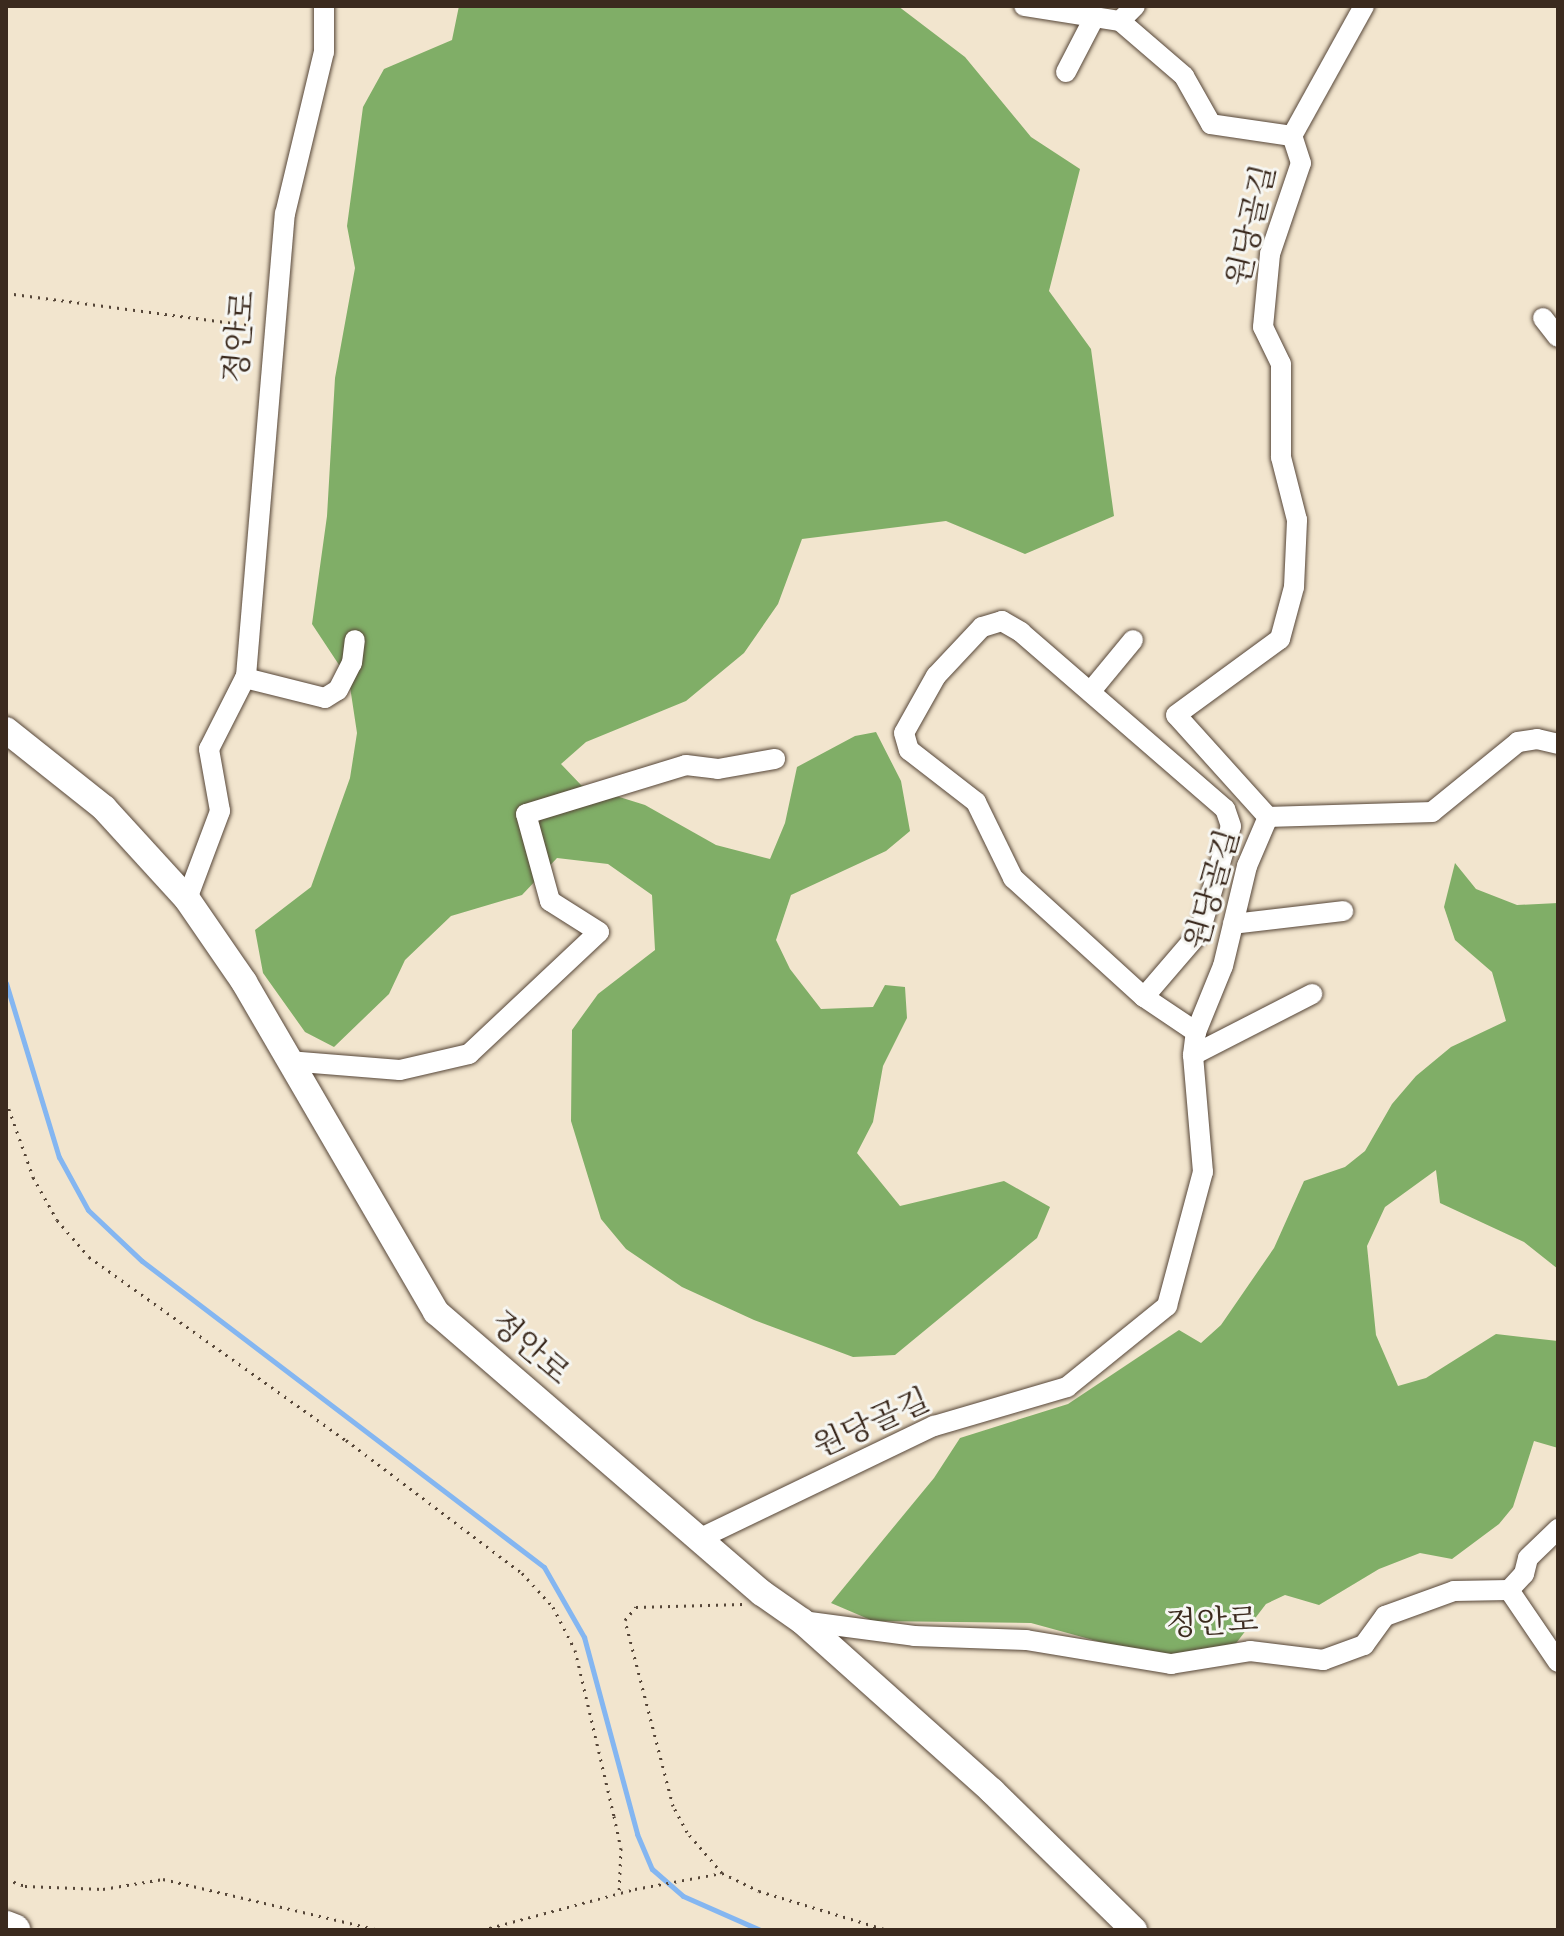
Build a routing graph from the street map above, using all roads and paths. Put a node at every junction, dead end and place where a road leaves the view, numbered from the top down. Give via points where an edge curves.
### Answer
1 (324, 6) edge
2 (1024, 6) edge
3 (1135, 6) edge
4 (1364, 6) edge
5 (1094, 18) junction
6 (1120, 21) junction
7 (1066, 72) dead end
8 (1292, 136) junction
9 (6, 293) edge
10 (1543, 318) dead end
11 (276, 328) junction
12 (1558, 337) edge
13 (355, 640) dead end
14 (1133, 640) dead end
15 (245, 678) junction
16 (1091, 691) junction
17 (6, 730) edge
18 (1558, 744) edge
19 (775, 759) dead end
20 (1268, 817) junction
21 (187, 899) junction
22 (1343, 911) dead end
23 (1233, 924) junction
24 (1312, 994) dead end
25 (1144, 997) junction
26 (1196, 1032) junction
27 (1193, 1055) junction
28 (288, 1061) junction
29 (6, 1101) edge
30 (1558, 1529) edge
31 (701, 1538) junction
32 (1509, 1590) junction
33 (762, 1593) junction
34 (802, 1621) junction
35 (1558, 1662) edge
36 (722, 1873) junction
37 (6, 1879) edge
38 (619, 1893) junction
39 (6, 1927) edge
40 (14, 1930) edge
41 (379, 1930) edge
42 (482, 1930) edge
43 (887, 1930) edge
44 (1134, 1930) edge

1 - 11 street, 정안로 via 324,52 285,214
2 - 5 street
3 - 6 street
4 - 8 street
5 - 6 street
5 - 7 street
6 - 8 street, 원당골길 via 1184,76 1211,124
8 - 20 street, 원당골길 via 1301,163 1270,254 1263,327 1281,364 1281,457 1297,520 1294,587 1280,639 1176,715
9 - 11 path
10 - 12 street
11 - 15 street, 정안로
13 - 15 street via 345,677 325,698
14 - 16 street
15 - 21 street, 정안로 via 209,749 220,811
16 - 25 street via 1225,809 1231,826 1200,932
16 - 25 street via 1002,621 982,627 936,676 904,733 909,750 976,802 1013,878
17 - 21 street, 정안로 via 104,808
18 - 20 street via 1518,742 1432,812
19 - 28 street via 718,769 686,765 526,814 550,901 599,932 469,1054 400,1070
20 - 23 street, 원당골길 via 1247,866
21 - 28 street, 정안로 via 244,982
22 - 23 street
23 - 26 street, 원당골길 via 1223,966
24 - 27 street
25 - 26 street
26 - 27 street, 원당골길
27 - 31 street, 원당골길 via 1203,1172 1167,1306 1067,1387 934,1426
28 - 31 street, 정안로 via 436,1312
29 - 38 path via 33,1177 57,1220 89,1257 346,1440 522,1573 553,1607 575,1650 614,1816 621,1848
30 - 32 street via 1528,1558 1524,1574
31 - 33 street, 정안로
32 - 34 street, 정안로 via 1454,1591 1385,1616 1364,1645 1323,1660 1250,1651 1171,1664 1026,1640 914,1636
32 - 35 street
33 - 34 street, 정안로
33 - 36 path via 749,1603 714,1608 636,1607 625,1620 673,1806 687,1832
34 - 44 street, 정안로 via 992,1791
36 - 38 path
36 - 43 path via 759,1891
37 - 41 path via 25,1886 103,1889 163,1879
38 - 42 path
39 - 40 main road

